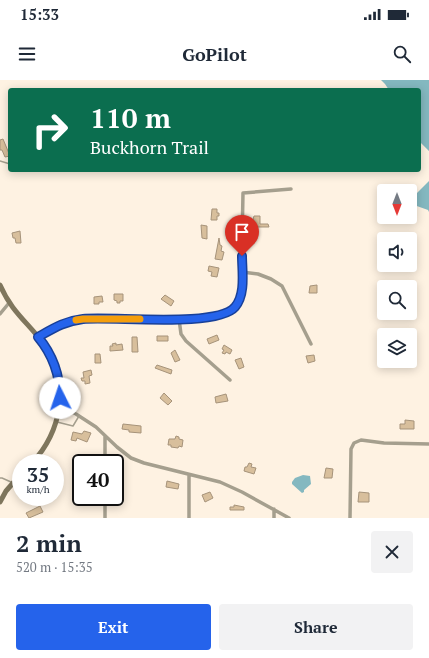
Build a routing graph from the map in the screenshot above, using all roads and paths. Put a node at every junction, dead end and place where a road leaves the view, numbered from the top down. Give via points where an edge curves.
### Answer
1 (291, 189) dead end
2 (242, 272) junction
3 (0, 286) edge
4 (9, 303) junction
5 (0, 314) edge
6 (178, 319) junction
7 (38, 337) junction
8 (311, 344) dead end
9 (230, 380) dead end
10 (60, 406) junction
11 (79, 416) junction
12 (56, 422) junction
13 (105, 436) junction
14 (429, 444) edge
15 (39, 454) edge
16 (105, 454) edge
17 (189, 475) junction
18 (0, 478) edge
19 (12, 483) edge
20 (12, 484) edge
21 (0, 500) edge
22 (105, 506) edge
23 (274, 509) junction
24 (105, 518) edge
25 (189, 518) edge
26 (274, 518) edge
27 (288, 518) edge
28 (350, 518) edge

1 - 2 street via 242,193
2 - 6 street via 240,298 231,311 201,318
2 - 8 street via 258,274 282,286
3 - 4 street
4 - 5 street
4 - 7 street
6 - 7 street via 83,319 60,324
6 - 9 street via 181,334 186,341
7 - 10 street via 55,364 60,387
10 - 11 street
10 - 12 street
11 - 12 lane via 73,426
11 - 13 street
12 - 15 street
13 - 16 street
13 - 17 street via 131,458
14 - 28 street via 361,440 354,442 351,449
17 - 23 street via 220,482
17 - 25 street
18 - 19 lane
20 - 21 street
22 - 24 street
23 - 26 street
23 - 27 street

